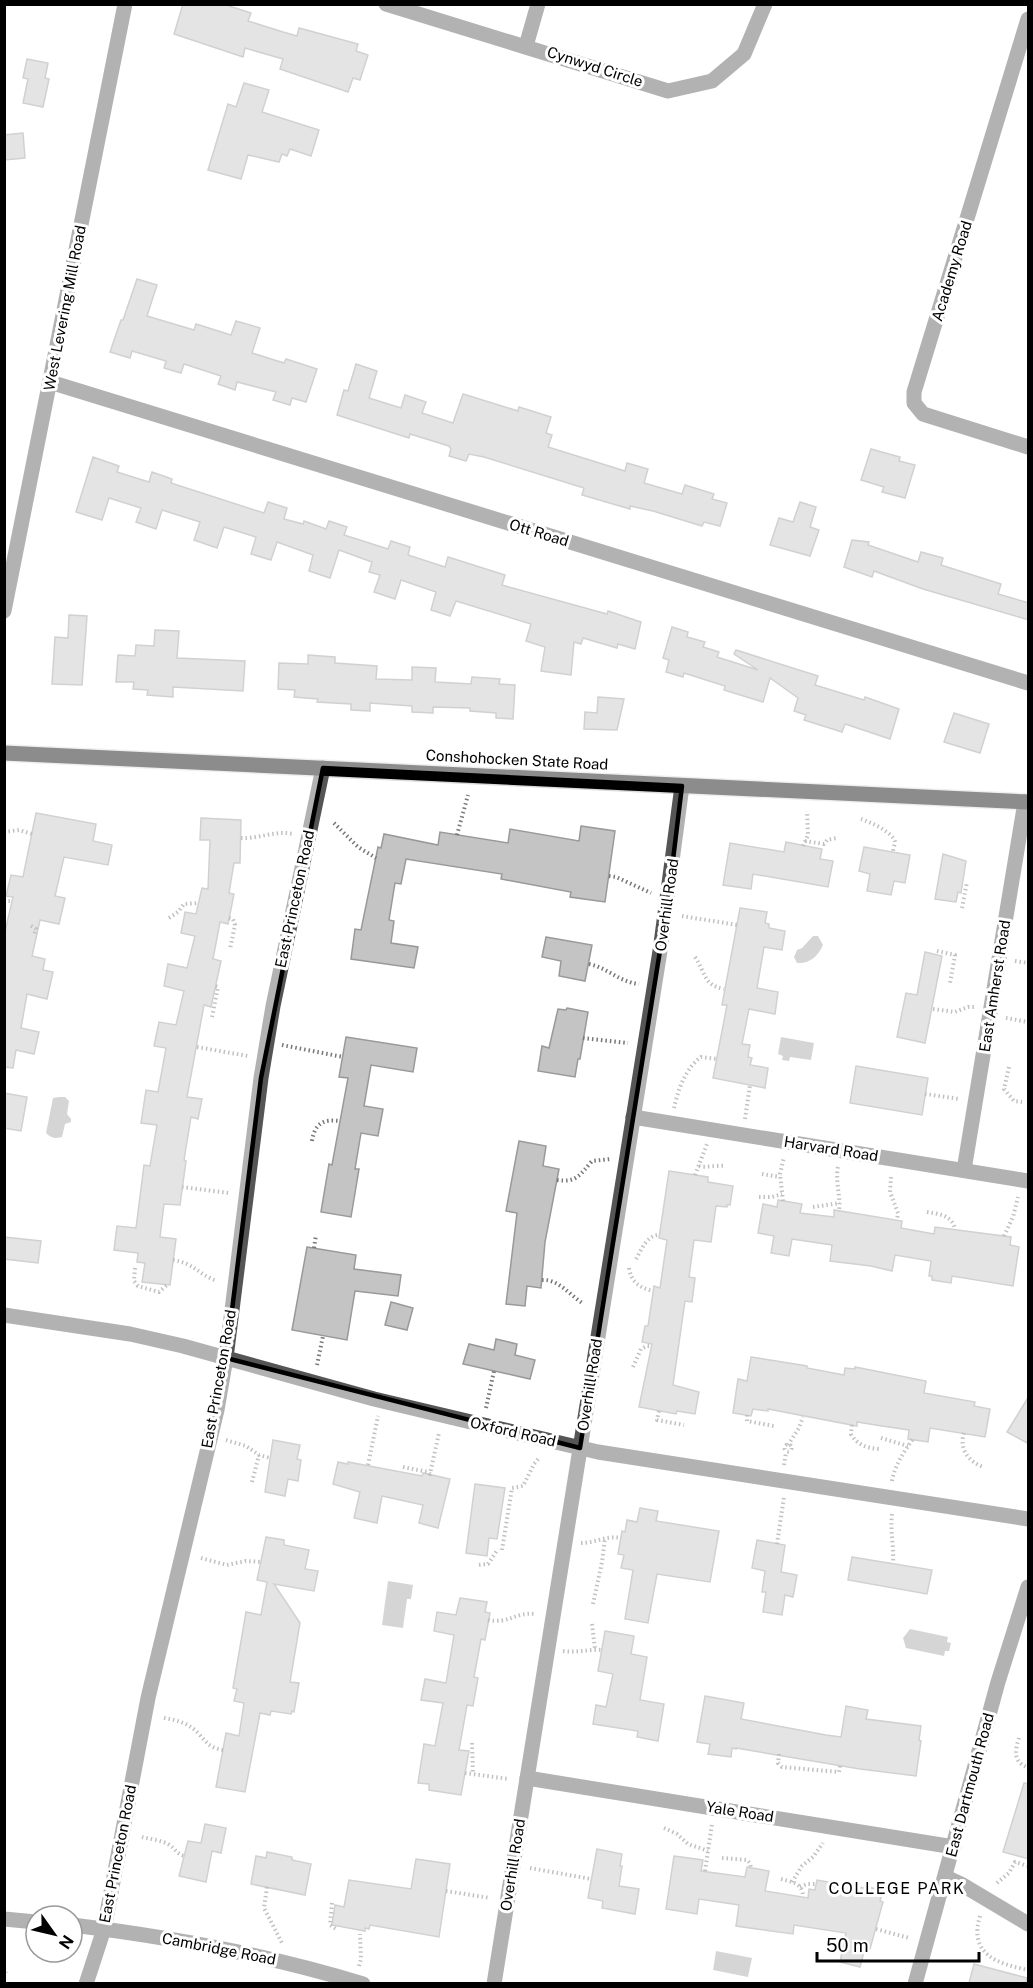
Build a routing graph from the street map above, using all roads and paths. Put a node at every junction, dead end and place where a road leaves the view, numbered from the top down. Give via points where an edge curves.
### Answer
1 (125, 4) edge
2 (386, 4) edge
3 (538, 4) edge
4 (765, 4) edge
5 (1029, 19) edge
6 (526, 46) junction
7 (50, 382) junction
8 (1029, 447) edge
9 (4, 611) edge
10 (1029, 683) edge
11 (4, 753) edge
12 (323, 768) junction
13 (682, 786) junction
14 (468, 795) dead end
15 (1027, 802) edge
16 (807, 811) dead end
17 (861, 819) dead end
18 (334, 823) dead end
19 (4, 832) edge
20 (32, 834) dead end
21 (457, 835) dead end
22 (241, 838) dead end
23 (308, 838) junction
24 (837, 838) dead end
25 (893, 852) dead end
26 (376, 858) dead end
27 (609, 876) dead end
28 (967, 882) dead end
29 (5, 901) edge
30 (12, 901) dead end
31 (668, 902) junction
32 (198, 903) dead end
33 (962, 908) dead end
34 (681, 916) dead end
35 (169, 918) dead end
36 (229, 918) dead end
37 (737, 925) dead end
38 (31, 926) dead end
39 (34, 934) dead end
40 (230, 949) dead end
41 (938, 951) dead end
42 (696, 957) dead end
43 (1014, 960) dead end
44 (1029, 963) edge
45 (589, 964) dead end
46 (950, 983) dead end
47 (655, 985) junction
48 (215, 986) dead end
49 (724, 989) dead end
50 (975, 1007) dead end
51 (933, 1009) dead end
52 (212, 1017) dead end
53 (1005, 1018) dead end
54 (1029, 1022) edge
55 (584, 1038) dead end
56 (267, 1042) junction
57 (197, 1047) dead end
58 (644, 1051) junction
59 (343, 1057) dead end
60 (264, 1059) junction
61 (717, 1059) dead end
62 (1009, 1067) dead end
63 (750, 1085) dead end
64 (925, 1094) dead end
65 (961, 1099) dead end
66 (1022, 1102) dead end
67 (674, 1109) dead end
68 (633, 1117) junction
69 (745, 1120) dead end
70 (340, 1121) dead end
71 (709, 1129) junction
72 (312, 1141) dead end
73 (786, 1141) junction
74 (626, 1161) junction
75 (699, 1166) junction
76 (725, 1166) dead end
77 (964, 1170) junction
78 (837, 1171) dead end
79 (762, 1174) dead end
80 (695, 1175) dead end
81 (780, 1177) junction
82 (891, 1178) dead end
83 (557, 1180) dead end
84 (1029, 1181) edge
85 (182, 1187) dead end
86 (782, 1194) junction
87 (246, 1195) junction
88 (759, 1197) dead end
89 (1018, 1199) dead end
90 (783, 1201) dead end
91 (840, 1203) junction
92 (813, 1207) dead end
93 (839, 1211) dead end
94 (927, 1212) dead end
95 (897, 1220) dead end
96 (955, 1229) dead end
97 (316, 1235) dead end
98 (659, 1235) dead end
99 (1004, 1236) dead end
100 (314, 1248) dead end
101 (636, 1259) dead end
102 (173, 1260) dead end
103 (629, 1265) dead end
104 (135, 1268) dead end
105 (542, 1280) dead end
106 (235, 1284) junction
107 (167, 1285) dead end
108 (653, 1291) dead end
109 (584, 1304) dead end
110 (4, 1315) edge
111 (323, 1336) dead end
112 (651, 1346) dead end
113 (226, 1358) junction
114 (633, 1367) dead end
115 (494, 1371) dead end
116 (310, 1382) junction
117 (382, 1400) junction
118 (485, 1409) dead end
119 (659, 1411) dead end
120 (747, 1415) dead end
121 (803, 1417) dead end
122 (684, 1425) dead end
123 (852, 1425) dead end
124 (774, 1426) dead end
125 (440, 1432) dead end
126 (964, 1433) dead end
127 (210, 1436) junction
128 (880, 1438) dead end
129 (913, 1439) dead end
130 (788, 1445) dead end
131 (908, 1446) junction
132 (580, 1448) junction
133 (879, 1449) dead end
134 (259, 1455) junction
135 (542, 1455) dead end
136 (270, 1458) dead end
137 (368, 1465) dead end
138 (403, 1467) dead end
139 (983, 1467) dead end
140 (786, 1481) junction
141 (252, 1482) dead end
142 (892, 1498) junction
143 (1029, 1519) edge
144 (605, 1538) junction
145 (621, 1538) dead end
146 (566, 1539) junction
147 (777, 1544) dead end
148 (201, 1558) dead end
149 (261, 1562) dead end
150 (892, 1563) dead end
151 (479, 1565) dead end
152 (1029, 1587) edge
153 (593, 1604) dead end
154 (536, 1614) dead end
155 (488, 1620) dead end
156 (592, 1624) dead end
157 (548, 1648) junction
158 (595, 1649) junction
159 (602, 1650) dead end
160 (164, 1718) dead end
161 (1019, 1738) dead end
162 (472, 1743) dead end
163 (223, 1750) dead end
164 (779, 1754) dead end
165 (840, 1766) dead end
166 (1027, 1767) edge
167 (465, 1773) dead end
168 (473, 1774) junction
169 (503, 1778) dead end
170 (527, 1778) junction
171 (714, 1808) junction
172 (826, 1826) junction
173 (664, 1827) dead end
174 (141, 1837) dead end
175 (954, 1847) junction
176 (708, 1851) junction
177 (185, 1856) dead end
178 (722, 1858) dead end
179 (1029, 1866) edge
180 (530, 1868) dead end
181 (751, 1868) dead end
182 (705, 1871) dead end
183 (946, 1877) junction
184 (591, 1879) dead end
185 (781, 1879) dead end
186 (792, 1882) junction
187 (997, 1882) dead end
188 (816, 1884) dead end
189 (267, 1887) dead end
190 (800, 1887) junction
191 (446, 1891) dead end
192 (803, 1897) dead end
193 (491, 1898) dead end
194 (987, 1899) junction
195 (333, 1903) dead end
196 (4, 1919) edge
197 (24, 1921) edge
198 (1029, 1924) edge
199 (84, 1926) edge
200 (104, 1929) junction
201 (336, 1929) dead end
202 (876, 1929) dead end
203 (360, 1934) dead end
204 (906, 1938) dead end
205 (286, 1952) dead end
206 (1029, 1970) edge
207 (359, 1982) edge
208 (86, 1983) edge
209 (494, 1983) edge
210 (915, 1983) edge

1 - 7 street, West Levering Mill Road
2 - 6 street, Cynwyd Circle
3 - 6 street
4 - 6 street, Cynwyd Circle via 744,54 712,81 668,91
5 - 8 street, Academy Road via 914,392 917,409 932,417
7 - 9 street, West Levering Mill Road
7 - 10 street, Ott Road
11 - 12 main road, Conshohocken State Road
12 - 13 main road, Conshohocken State Road
12 - 23 street, East Princeton Road
13 - 15 main road, Conshohocken State Road
13 - 31 street, Overhill Road
14 - 21 path
15 - 77 street, East Amherst Road
16 - 24 path via 808,835 804,843 824,844
17 - 25 path via 892,836
18 - 26 path via 358,847
19 - 20 path via 19,830
22 - 23 path via 280,832
23 - 56 street, East Princeton Road
27 - 31 path
28 - 33 path
29 - 30 path
31 - 47 street, Overhill Road
32 - 35 path via 184,904
34 - 37 path
36 - 40 path via 235,925
38 - 39 path via 36,929
41 - 46 path via 955,955
42 - 49 path via 705,978 714,987
43 - 44 path
45 - 47 path via 601,966 626,982
47 - 58 street, Overhill Road
48 - 52 path via 218,987
50 - 51 path via 955,1012
53 - 54 path
55 - 58 path via 621,1041
56 - 59 path
56 - 60 street, East Princeton Road
57 - 60 path
58 - 68 street, Overhill Road
60 - 87 street, East Princeton Road
61 - 67 path via 701,1057 691,1066
62 - 66 path via 1004,1089 1014,1101
63 - 69 path
64 - 65 path
68 - 71 street, Harvard Road
68 - 74 street, Overhill Road
70 - 72 path via 322,1121
71 - 73 street, Harvard Road
71 - 75 path
73 - 77 street, Harvard Road
73 - 81 path
74 - 83 path via 592,1161 573,1180
74 - 132 street, Overhill Road
75 - 76 path
75 - 80 path
77 - 84 street, Harvard Road
78 - 91 path
79 - 81 path
81 - 86 path
82 - 95 path
85 - 87 path
86 - 88 path
86 - 90 path
87 - 106 street, East Princeton Road
89 - 99 path
91 - 92 path
91 - 93 path
94 - 96 path via 948,1218
97 - 100 path
98 - 101 path via 648,1240
102 - 106 path via 191,1264 211,1279
103 - 108 path via 633,1281
104 - 107 path via 134,1281 138,1286 159,1292
105 - 109 path via 559,1284
106 - 113 street, East Princeton Road
110 - 113 street, Oxford Road via 130,1334
111 - 116 path
112 - 114 path via 641,1349
113 - 116 street, Oxford Road
113 - 127 street, East Princeton Road
115 - 118 path
116 - 117 street, Oxford Road
117 - 132 street, Oxford Road
117 - 137 path
119 - 122 path via 657,1420
120 - 124 path via 747,1421
121 - 130 path
123 - 133 path via 851,1434 858,1443
125 - 138 path via 430,1474
126 - 139 path via 965,1453
127 - 134 path via 246,1446
127 - 200 street, East Princeton Road via 148,1698
128 - 131 path
129 - 131 path
131 - 142 path via 894,1469
132 - 140 street, Oxford Road
132 - 146 street, Overhill Road
134 - 136 path
134 - 141 path
135 - 151 path via 523,1485 513,1488 500,1549 488,1564
140 - 142 street, Oxford Road
140 - 147 path
142 - 143 street, Oxford Road
142 - 150 path
144 - 145 path
144 - 146 path via 592,1543
144 - 153 path
146 - 157 street, Overhill Road
148 - 149 path via 227,1564
152 - 175 street, East Dartmouth Road via 998,1682
154 - 155 path via 518,1614 504,1622
156 - 158 path
157 - 158 path via 575,1653
157 - 170 street, Overhill Road
158 - 159 path
160 - 163 path via 182,1721 210,1747
161 - 166 path via 1017,1758
162 - 168 path
164 - 165 path via 777,1763 782,1767 839,1772
167 - 168 path
168 - 169 path
170 - 171 street, Yale Road
170 - 209 street, Overhill Road
171 - 172 street, Yale Road
171 - 176 path
172 - 175 street, Yale Road
172 - 186 path via 821,1847
173 - 176 path via 688,1844
174 - 177 path via 170,1845
175 - 183 street, East Dartmouth Road
176 - 182 path
178 - 181 path via 747,1860
179 - 187 path via 1016,1862
180 - 184 path
183 - 194 street
183 - 210 street, East Dartmouth Road
185 - 186 path
186 - 190 path
188 - 190 path
189 - 205 path via 264,1908
190 - 192 path
191 - 193 path
194 - 198 street
194 - 206 path via 977,1929 985,1952 1005,1965
195 - 201 path via 330,1925
196 - 197 street
199 - 200 street, Cambridge Road
200 - 207 street, Cambridge Road via 261,1957
200 - 208 street, East Princeton Road
202 - 204 path
203 - 207 path

